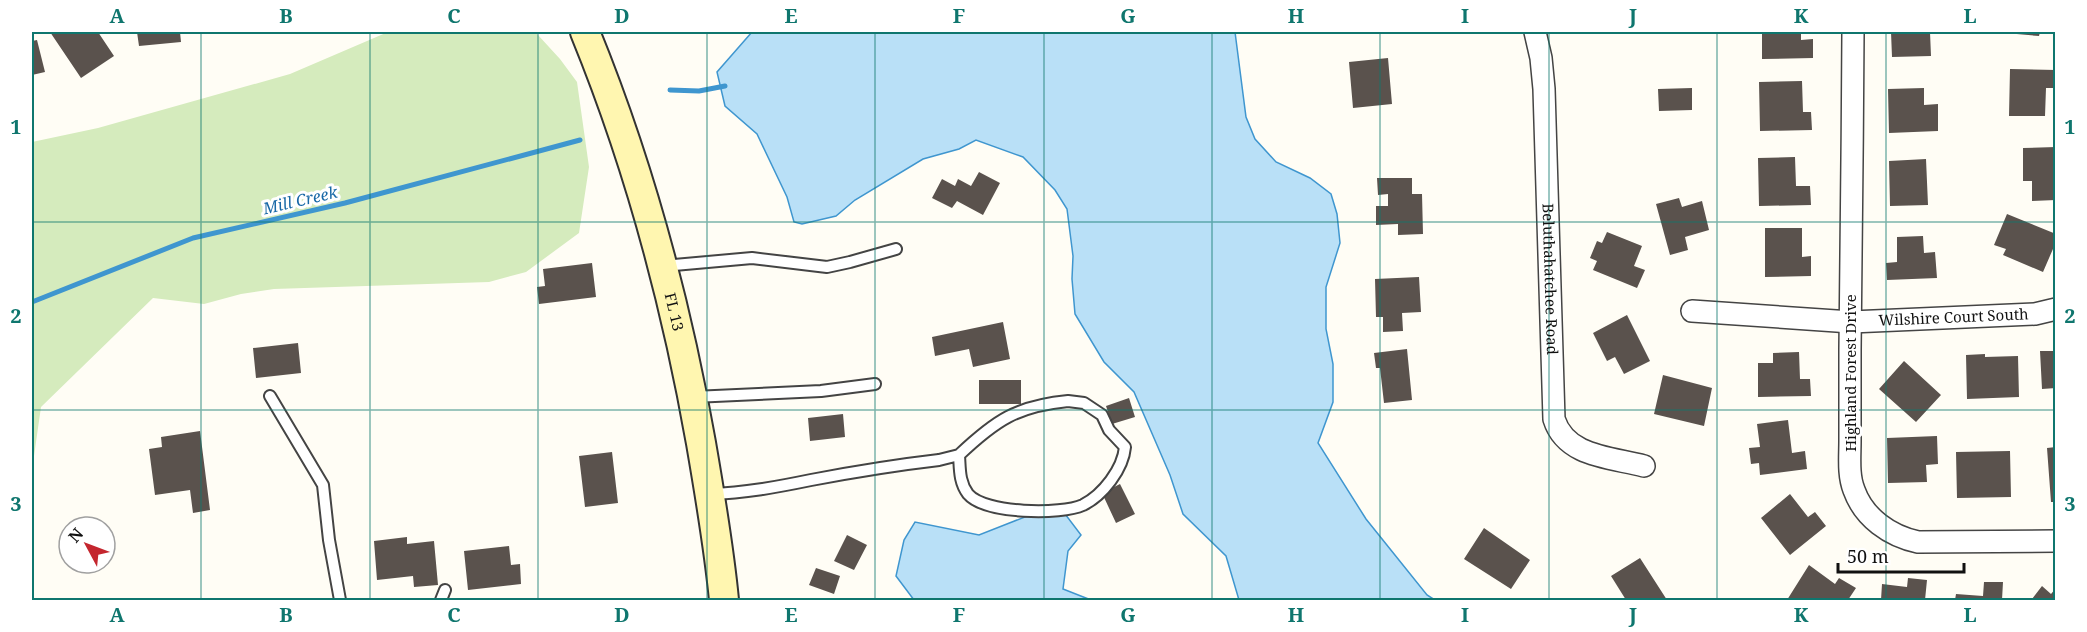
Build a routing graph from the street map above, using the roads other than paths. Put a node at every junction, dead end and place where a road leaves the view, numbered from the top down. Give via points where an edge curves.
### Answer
1 (585, 32) edge
2 (1535, 32) edge
3 (1853, 32) edge
4 (896, 249) dead end
5 (663, 266) junction
6 (2055, 309) edge
7 (1692, 311) dead end
8 (1851, 322) junction
9 (875, 384) dead end
10 (270, 396) dead end
11 (693, 397) junction
12 (959, 454) junction
13 (1644, 466) dead end
14 (710, 494) junction
15 (2055, 541) edge
16 (340, 600) edge
17 (724, 600) edge

1 - 5 main road, FL 13 via 634,167
2 - 13 street, Beluthahatchee Road via 1544,90 1554,419 1557,430 1572,446
3 - 8 street, Highland Forest Drive
4 - 5 lane via 826,267 752,258
5 - 11 main road, FL 13
6 - 8 street, Wilshire Court South via 2035,314
7 - 8 street, Wilshire Court South
8 - 15 street, Highland Forest Drive via 1850,475 1860,505 1889,531 1918,542
9 - 11 lane via 821,391
10 - 16 lane via 323,485
11 - 14 main road, FL 13
12 - 12 lane via 1016,411 1068,401 1084,403 1102,415 1109,430 1125,447 1114,476 1096,496 1082,505 1053,510 999,508 970,496 961,482
12 - 14 lane via 777,488
14 - 17 main road, FL 13

